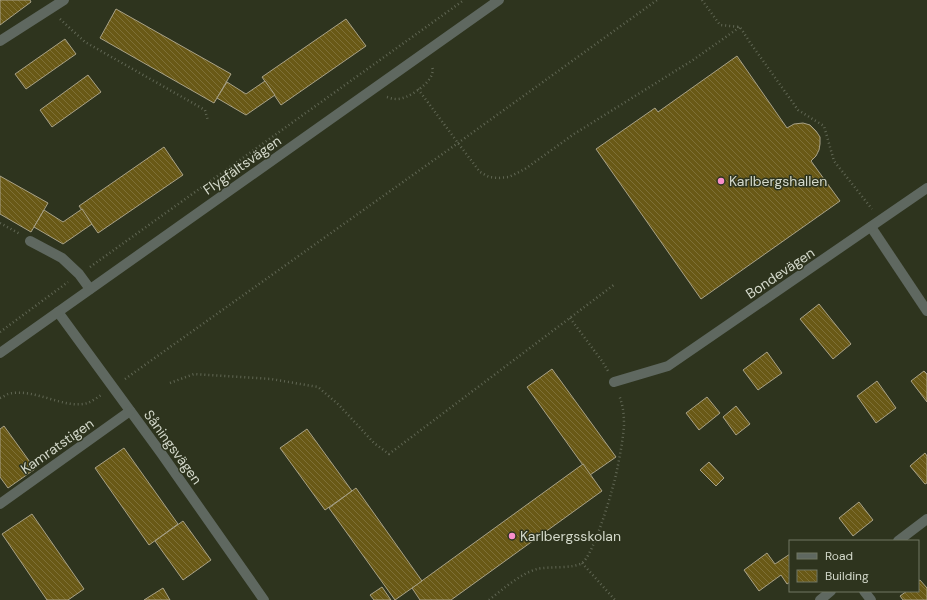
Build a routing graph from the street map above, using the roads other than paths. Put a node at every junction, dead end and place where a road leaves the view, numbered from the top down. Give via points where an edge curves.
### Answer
1 (64, 0) edge
2 (499, 0) edge
3 (0, 41) edge
4 (927, 188) edge
5 (871, 227) junction
6 (30, 240) road end
7 (90, 289) junction
8 (927, 311) edge
9 (58, 312) junction
10 (0, 353) edge
11 (614, 382) road end
12 (130, 411) junction
13 (0, 504) edge
14 (927, 519) edge
15 (899, 540) edge
16 (830, 592) edge
17 (865, 592) edge
18 (264, 600) edge
19 (820, 600) edge
20 (871, 600) edge

1 - 3 street
2 - 7 street, Flygfältsvägen
4 - 5 street, Bondevägen
5 - 8 street
5 - 11 street, Bondevägen via 668,366
6 - 7 street via 62,258
7 - 9 street, Flygfältsvägen
9 - 10 street, Flygfältsvägen
9 - 12 street, Såningsvägen
12 - 13 street, Kamratstigen
12 - 18 street, Såningsvägen
14 - 15 street
16 - 19 street
17 - 20 street

